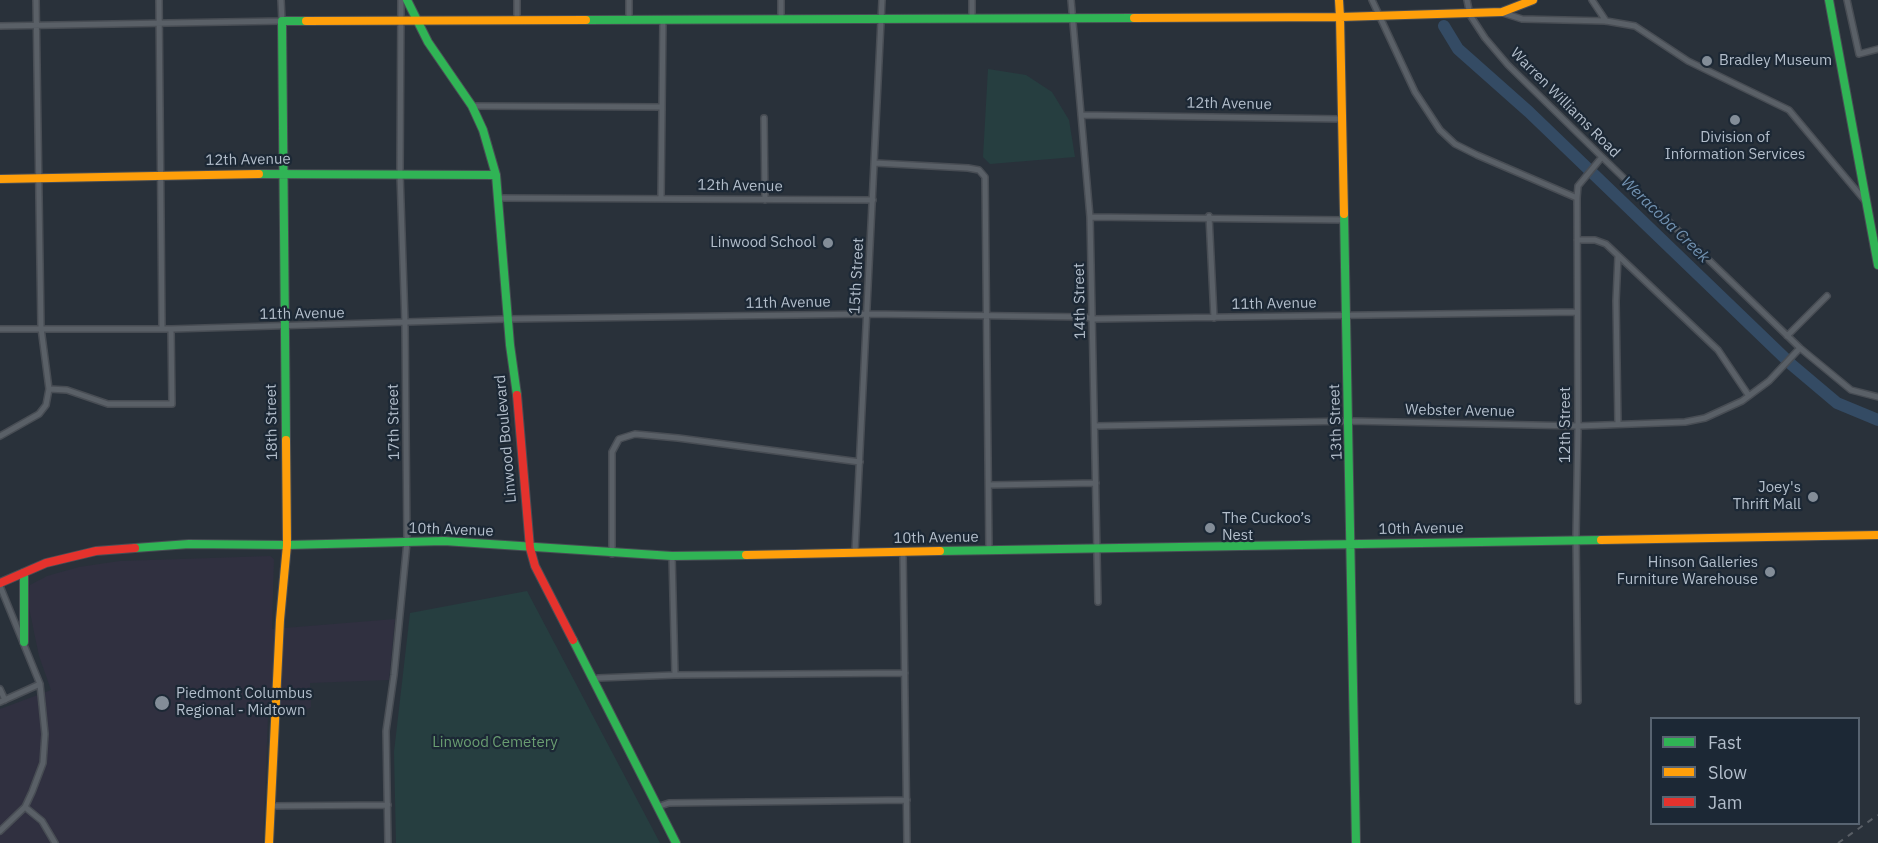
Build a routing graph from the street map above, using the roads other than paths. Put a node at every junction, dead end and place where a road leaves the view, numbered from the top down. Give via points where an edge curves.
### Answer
1 (36, 0) edge
2 (159, 0) edge
3 (281, 0) edge
4 (401, 0) edge
5 (407, 0) edge
6 (517, 0) edge
7 (629, 0) edge
8 (781, 0) edge
9 (882, 0) edge
10 (972, 0) edge
11 (1071, 0) edge
12 (1339, 0) edge
13 (1372, 0) edge
14 (1467, 0) edge
15 (1533, 0) edge
16 (1592, 0) edge
17 (1829, 0) edge
18 (1847, 0) edge
19 (1502, 12) junction
20 (1379, 15) junction
21 (1470, 15) junction
22 (1340, 17) junction
23 (972, 18) junction
24 (1071, 18) junction
25 (781, 19) junction
26 (882, 19) junction
27 (517, 20) junction
28 (629, 20) junction
29 (663, 20) junction
30 (282, 21) junction
31 (402, 21) junction
32 (416, 21) junction
33 (1606, 21) junction
34 (159, 24) junction
35 (0, 26) edge
36 (36, 26) junction
37 (1878, 49) edge
38 (472, 106) junction
39 (662, 107) junction
40 (1081, 115) junction
41 (764, 118) dead end
42 (1342, 118) junction
43 (1602, 157) junction
44 (875, 163) junction
45 (284, 173) junction
46 (400, 174) junction
47 (159, 175) junction
48 (496, 175) junction
49 (0, 179) edge
50 (38, 179) junction
51 (500, 198) junction
52 (661, 198) junction
53 (1577, 198) junction
54 (765, 200) junction
55 (873, 200) junction
56 (1866, 202) junction
57 (1090, 216) junction
58 (1209, 216) junction
59 (1344, 220) junction
60 (1875, 236) edge
61 (1577, 240) junction
62 (1618, 256) junction
63 (1878, 265) edge
64 (1827, 296) dead end
65 (1577, 312) junction
66 (868, 314) junction
67 (1346, 315) junction
68 (986, 316) junction
69 (1214, 318) junction
70 (507, 319) junction
71 (1092, 319) junction
72 (405, 323) junction
73 (284, 326) junction
74 (41, 328) junction
75 (0, 329) edge
76 (162, 329) junction
77 (171, 329) junction
78 (1786, 336) junction
79 (1800, 348) junction
80 (49, 390) junction
81 (1749, 396) junction
82 (1878, 397) edge
83 (1350, 421) junction
84 (1618, 424) junction
85 (1095, 426) junction
86 (1578, 426) junction
87 (0, 436) edge
88 (860, 462) junction
89 (1096, 483) junction
90 (989, 485) junction
91 (1878, 535) edge
92 (1576, 539) junction
93 (407, 542) junction
94 (1352, 544) junction
95 (287, 545) junction
96 (530, 548) junction
97 (1097, 550) junction
98 (988, 551) junction
99 (855, 552) junction
100 (903, 553) junction
101 (612, 554) junction
102 (672, 556) junction
103 (24, 573) junction
104 (0, 584) edge
105 (1098, 602) dead end
106 (24, 642) junction
107 (905, 673) junction
108 (675, 675) junction
109 (592, 681) junction
110 (40, 684) junction
111 (0, 689) edge
112 (2, 701) edge
113 (1578, 701) dead end
114 (907, 800) junction
115 (388, 805) junction
116 (270, 806) junction
117 (25, 807) junction
118 (657, 807) junction
119 (0, 831) edge
120 (55, 843) edge
121 (269, 843) edge
122 (388, 843) edge
123 (676, 843) edge
124 (907, 843) edge
125 (1356, 843) edge

1 - 36 street
2 - 34 street
3 - 30 street, 18th Street
4 - 31 street, 17th Street
5 - 32 street, Linwood Boulevard
6 - 27 street
7 - 28 street
8 - 25 street
9 - 26 street, 15th Street
10 - 23 street
11 - 24 street, 14th Street
12 - 22 street, 13th Street
13 - 20 street
14 - 21 street, Warren Williams Road
15 - 19 street
16 - 33 street
17 - 56 street
18 - 37 street via 1860,54
19 - 21 street
19 - 33 street via 1522,19
20 - 21 street
20 - 22 street
20 - 53 street via 1415,92 1440,130 1455,144
21 - 43 street, Warren Williams Road via 1508,65
22 - 24 street
22 - 42 street, 13th Street
23 - 24 street
23 - 26 street
24 - 40 street, 14th Street
25 - 26 street
25 - 29 street
26 - 44 street, 15th Street
27 - 28 street
27 - 32 street
28 - 29 street
29 - 39 street
30 - 31 street
30 - 34 street
30 - 45 street, 18th Street
31 - 32 street
31 - 46 street, 17th Street
32 - 38 street, Linwood Boulevard
33 - 56 street via 1635,26 1688,61 1789,110
34 - 36 street
34 - 47 street
35 - 36 street
36 - 50 street
38 - 39 street
38 - 48 street, Linwood Boulevard
39 - 52 street
40 - 42 street, 12th Avenue
40 - 57 street, 14th Street
41 - 54 street
42 - 59 street, 13th Street
43 - 53 street, 12th Street via 1584,176
43 - 78 street, Warren Williams Road
44 - 55 street, 15th Street
44 - 68 street via 968,168 983,173
45 - 46 street, 12th Avenue
45 - 47 street, 12th Avenue
45 - 73 street, 18th Street
46 - 48 street, 12th Avenue
46 - 72 street, 17th Street
47 - 50 street, 12th Avenue
47 - 76 street
48 - 51 street, Linwood Boulevard
49 - 50 street, 12th Avenue
50 - 74 street
51 - 52 street, 12th Avenue
51 - 70 street, Linwood Boulevard
52 - 54 street, 12th Avenue
53 - 61 street, 12th Street
54 - 55 street, 12th Avenue
55 - 66 street, 15th Street
56 - 60 street
57 - 58 street
57 - 71 street, 14th Street
58 - 59 street
58 - 69 street
59 - 67 street, 13th Street
60 - 63 street
61 - 62 street via 1606,244
61 - 65 street, 12th Street
62 - 81 street via 1718,350
62 - 84 street
64 - 78 street
65 - 67 street, 11th Avenue
65 - 86 street, 12th Street
66 - 68 street, 11th Avenue
66 - 70 street, 11th Avenue
66 - 88 street, 15th Street
67 - 69 street, 11th Avenue
67 - 83 street, 13th Street
68 - 71 street, 11th Avenue
68 - 90 street
69 - 71 street, 11th Avenue
70 - 72 street, 11th Avenue
70 - 96 street, Linwood Boulevard via 520,417
71 - 85 street, 14th Street
72 - 73 street, 11th Avenue
72 - 93 street, 17th Street
73 - 77 street, 11th Avenue
73 - 95 street, 18th Street
74 - 75 street, 11th Avenue
74 - 76 street, 11th Avenue
74 - 80 street
76 - 77 street, 11th Avenue
77 - 80 street via 172,404 108,404 67,390
78 - 79 street, Warren Williams Road
79 - 81 street, Webster Avenue
79 - 82 street, Warren Williams Road via 1851,390
80 - 87 street via 39,414
81 - 84 street, Webster Avenue via 1705,418
83 - 85 street, Webster Avenue
83 - 86 street, Webster Avenue
83 - 94 street, 13th Street
84 - 86 street, Webster Avenue
85 - 89 street, 14th Street
86 - 92 street, 12th Street
88 - 99 street, 15th Street
88 - 101 street via 649,435 636,434 619,440 612,452
89 - 90 street
89 - 97 street, 14th Street
90 - 98 street
91 - 92 street, 10th Avenue
92 - 94 street, 10th Avenue
92 - 113 street, 12th Street
93 - 95 street, 10th Avenue
93 - 96 street, 10th Avenue via 472,542
93 - 115 street, 17th Street via 386,731
94 - 97 street, 10th Avenue
94 - 125 street, 13th Street
95 - 103 street, 10th Avenue via 189,544 116,549 65,558
95 - 116 street, 18th Street
96 - 101 street, 10th Avenue
96 - 109 street, Linwood Boulevard via 541,582
97 - 98 street, 10th Avenue
97 - 105 street, 14th Street
98 - 100 street, 10th Avenue
99 - 100 street, 10th Avenue
99 - 102 street, 10th Avenue
100 - 107 street
101 - 102 street, 10th Avenue
102 - 108 street
103 - 104 street, 10th Avenue
103 - 106 street
104 - 106 street
106 - 110 street
107 - 108 street
107 - 114 street
108 - 109 street
109 - 118 street, Linwood Boulevard
110 - 112 street
110 - 117 street via 45,734 43,764
111 - 112 street
114 - 118 street via 669,802
114 - 124 street
115 - 116 street
115 - 122 street, 17th Street
116 - 121 street, 18th Street
117 - 119 street
117 - 120 street via 42,821
118 - 123 street, Linwood Boulevard

